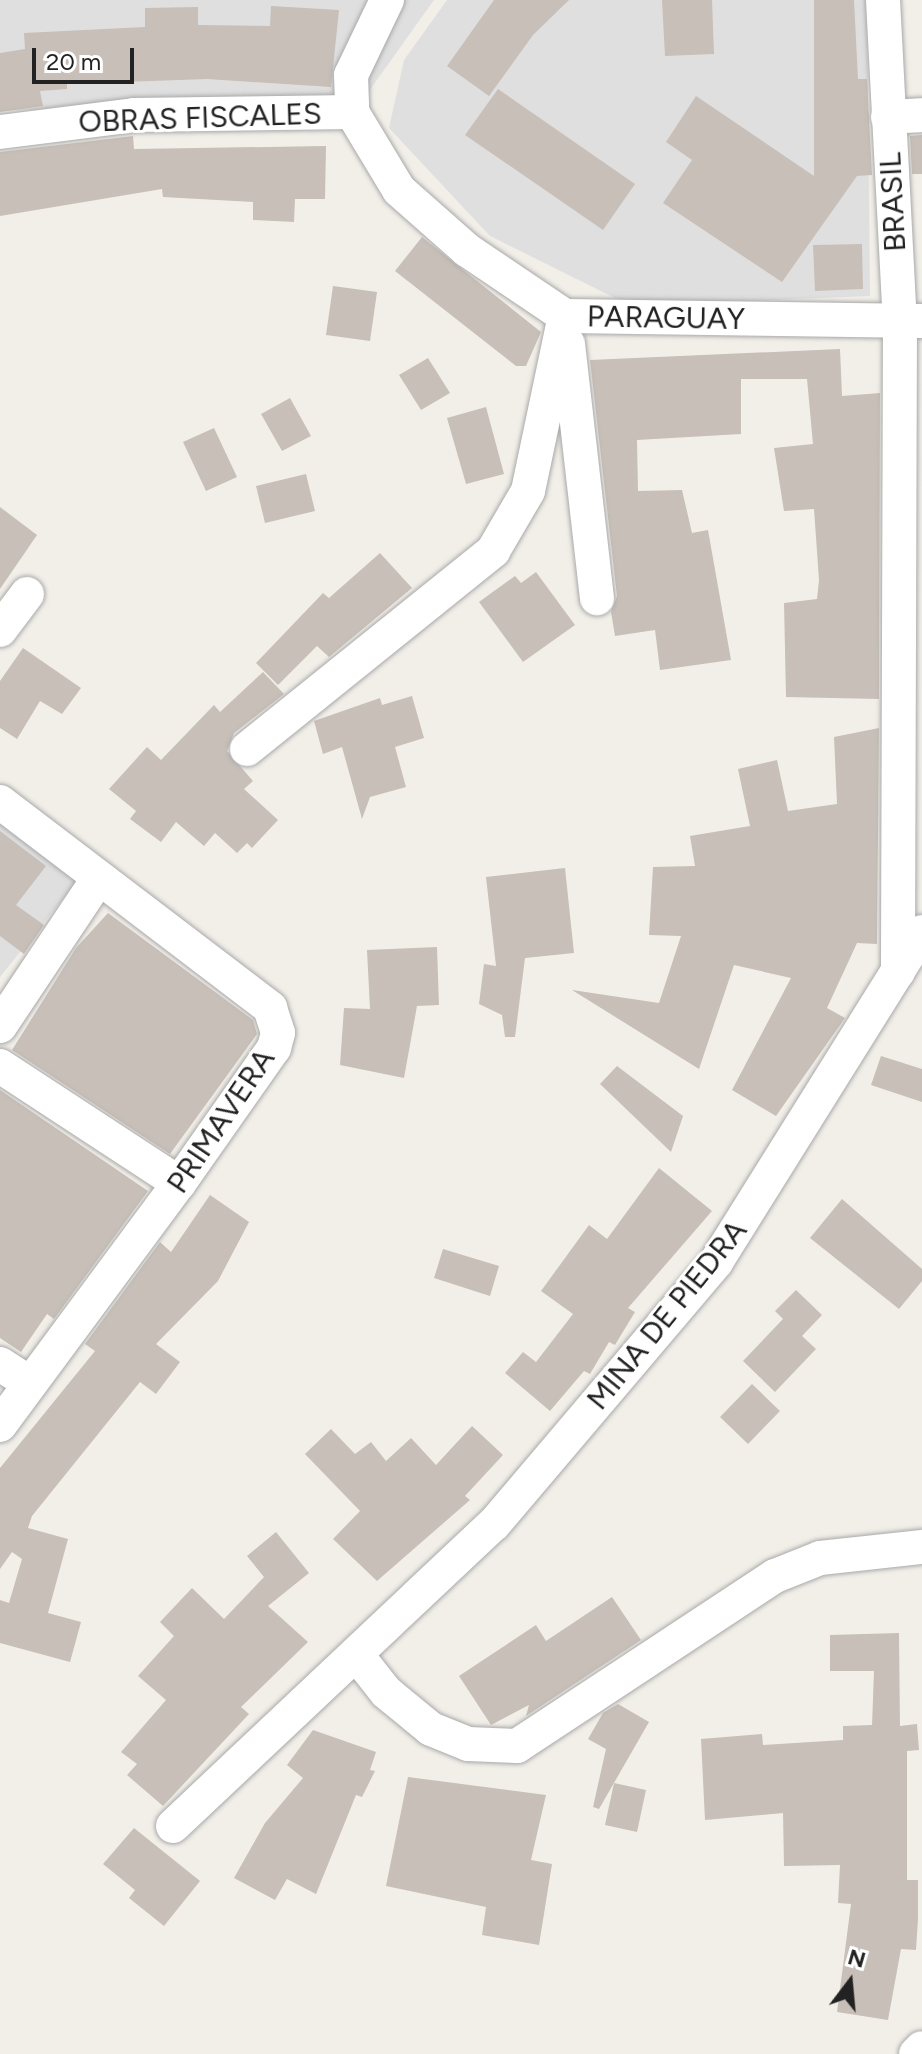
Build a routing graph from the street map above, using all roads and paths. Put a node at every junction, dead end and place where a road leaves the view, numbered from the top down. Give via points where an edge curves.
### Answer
1 (387, 0) edge
2 (883, 0) edge
3 (352, 112) junction
4 (922, 115) edge
5 (888, 117) junction
6 (0, 132) edge
7 (565, 316) junction
8 (911, 321) edge
9 (27, 594) dead end
10 (597, 598) dead end
11 (0, 630) edge
12 (247, 749) dead end
13 (0, 802) edge
14 (96, 882) junction
15 (922, 932) edge
16 (898, 980) junction
17 (0, 1026) edge
18 (0, 1066) edge
19 (179, 1183) junction
20 (0, 1364) edge
21 (29, 1383) junction
22 (0, 1425) edge
23 (922, 1547) edge
24 (356, 1654) junction
25 (173, 1826) dead end
26 (922, 2048) edge
27 (916, 2054) edge

1 - 3 street via 351,75
2 - 5 street, BRASIL
3 - 6 street, OBRAS FISCALES via 134,115
3 - 7 street, PARAGUAY via 399,190 467,250
4 - 5 street
5 - 8 street, BRASIL
7 - 8 street, PARAGUAY
7 - 10 street
7 - 12 street via 528,491 493,551
8 - 16 street, BRASIL
9 - 11 street
13 - 14 street, PRIMAVERA
14 - 17 street
14 - 19 street, PRIMAVERA via 276,1017 274,1048
15 - 16 street, MINA DE PIEDRA
16 - 24 street, MINA DE PIEDRA via 716,1262 494,1524
18 - 19 street
19 - 21 street, PRIMAVERA
20 - 21 street
21 - 22 street, PRIMAVERA
23 - 24 street via 820,1558 775,1576 517,1746 480,1747 431,1729 386,1692
24 - 25 street, MINA DE PIEDRA
26 - 27 street

